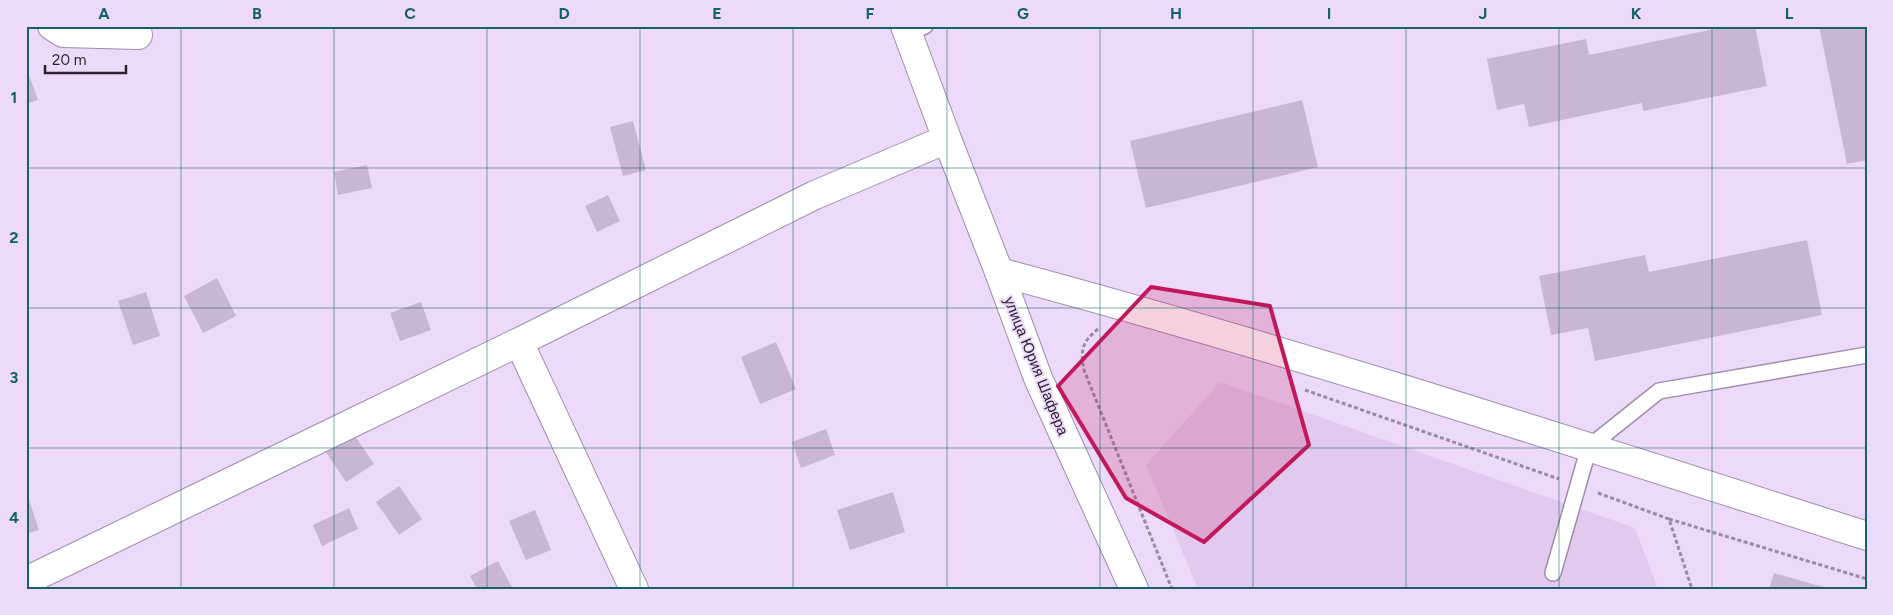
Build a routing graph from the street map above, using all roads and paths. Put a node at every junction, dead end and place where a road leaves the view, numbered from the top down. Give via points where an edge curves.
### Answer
1 (52, 26) edge
2 (912, 29) edge
3 (138, 35) dead end
4 (947, 139) junction
5 (999, 272) junction
6 (1100, 328) dead end
7 (519, 342) junction
8 (1867, 355) edge
9 (1300, 389) dead end
10 (1589, 447) junction
11 (1578, 486) junction
12 (1669, 519) junction
13 (1867, 536) edge
14 (1553, 573) dead end
15 (1867, 579) edge
16 (26, 581) edge
17 (634, 589) edge
18 (1134, 589) edge
19 (1172, 589) edge
20 (1692, 589) edge

1 - 3 street via 63,33
2 - 4 street, улица Юрия Шафера
4 - 5 street, улица Юрия Шафера
4 - 7 street via 815,195
5 - 10 street via 1120,304
5 - 18 street, улица Юрия Шафера via 1038,378
6 - 19 path via 1087,338 1081,354 1084,370
7 - 16 street
7 - 17 street
8 - 10 lane via 1659,391
9 - 11 path
10 - 11 lane
10 - 13 street
11 - 12 path
11 - 14 lane
12 - 15 path
12 - 20 path

